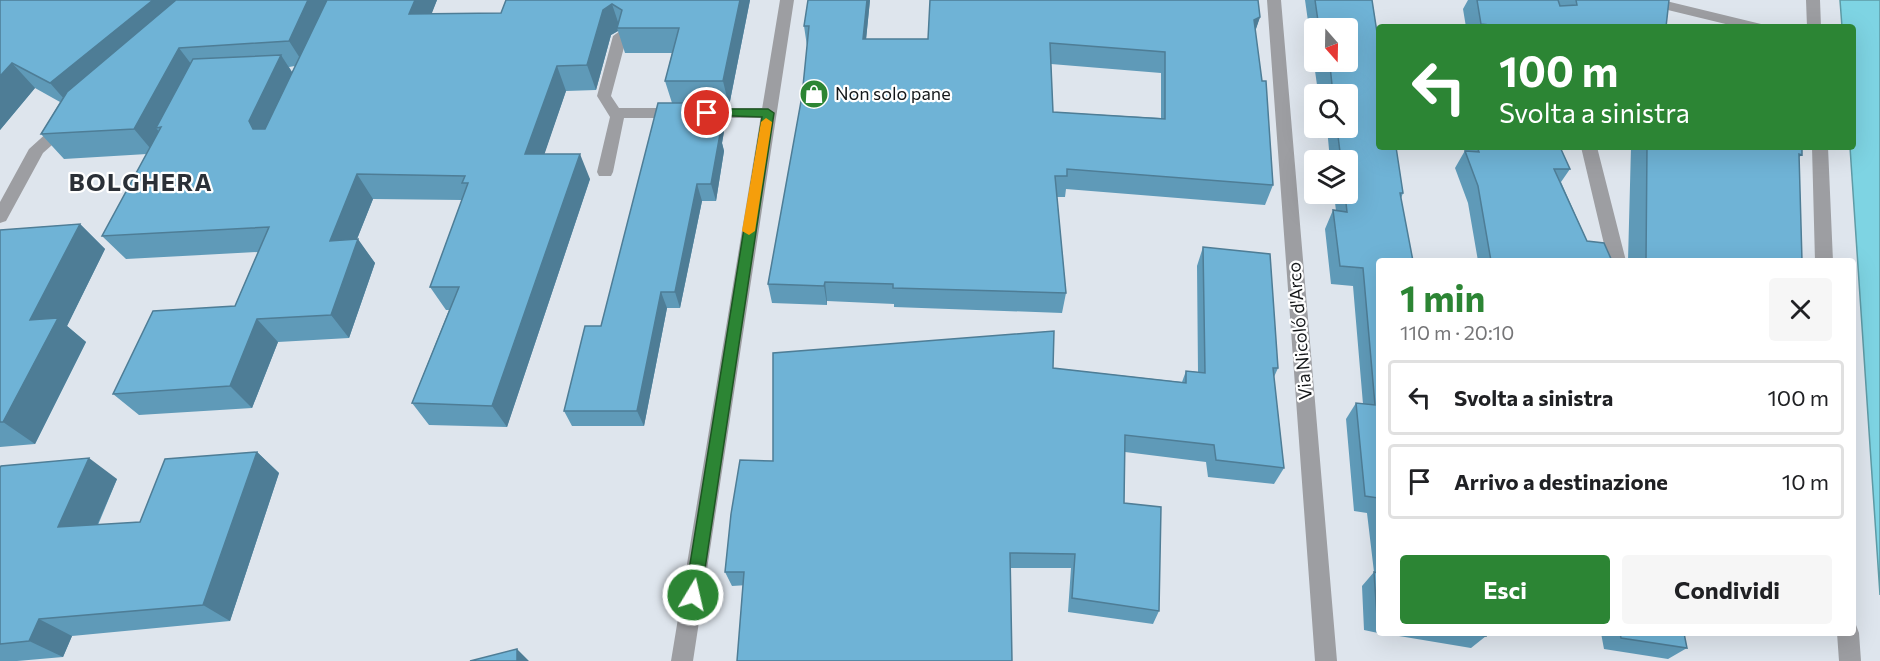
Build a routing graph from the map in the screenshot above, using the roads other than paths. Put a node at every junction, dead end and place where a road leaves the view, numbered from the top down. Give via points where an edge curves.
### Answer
1 (787, 0) edge
2 (1274, 0) edge
3 (1644, 0) edge
4 (1813, 0) edge
5 (1744, 24) edge
6 (1814, 24) edge
7 (620, 36) edge
8 (81, 112) edge
9 (618, 113) junction
10 (768, 113) junction
11 (1590, 150) edge
12 (1820, 150) edge
13 (604, 172) dead end
14 (0, 217) edge
15 (1616, 258) edge
16 (1824, 258) edge
17 (1848, 636) edge
18 (682, 661) edge
19 (1326, 661) edge
20 (1850, 661) edge

1 - 10 street
2 - 19 street, Via Nicoló d'Arco
3 - 5 street
4 - 6 street
7 - 9 street via 604,96 614,113
8 - 14 street via 37,149
9 - 10 street
9 - 13 street
10 - 18 street
11 - 15 street
12 - 16 street
17 - 20 street

